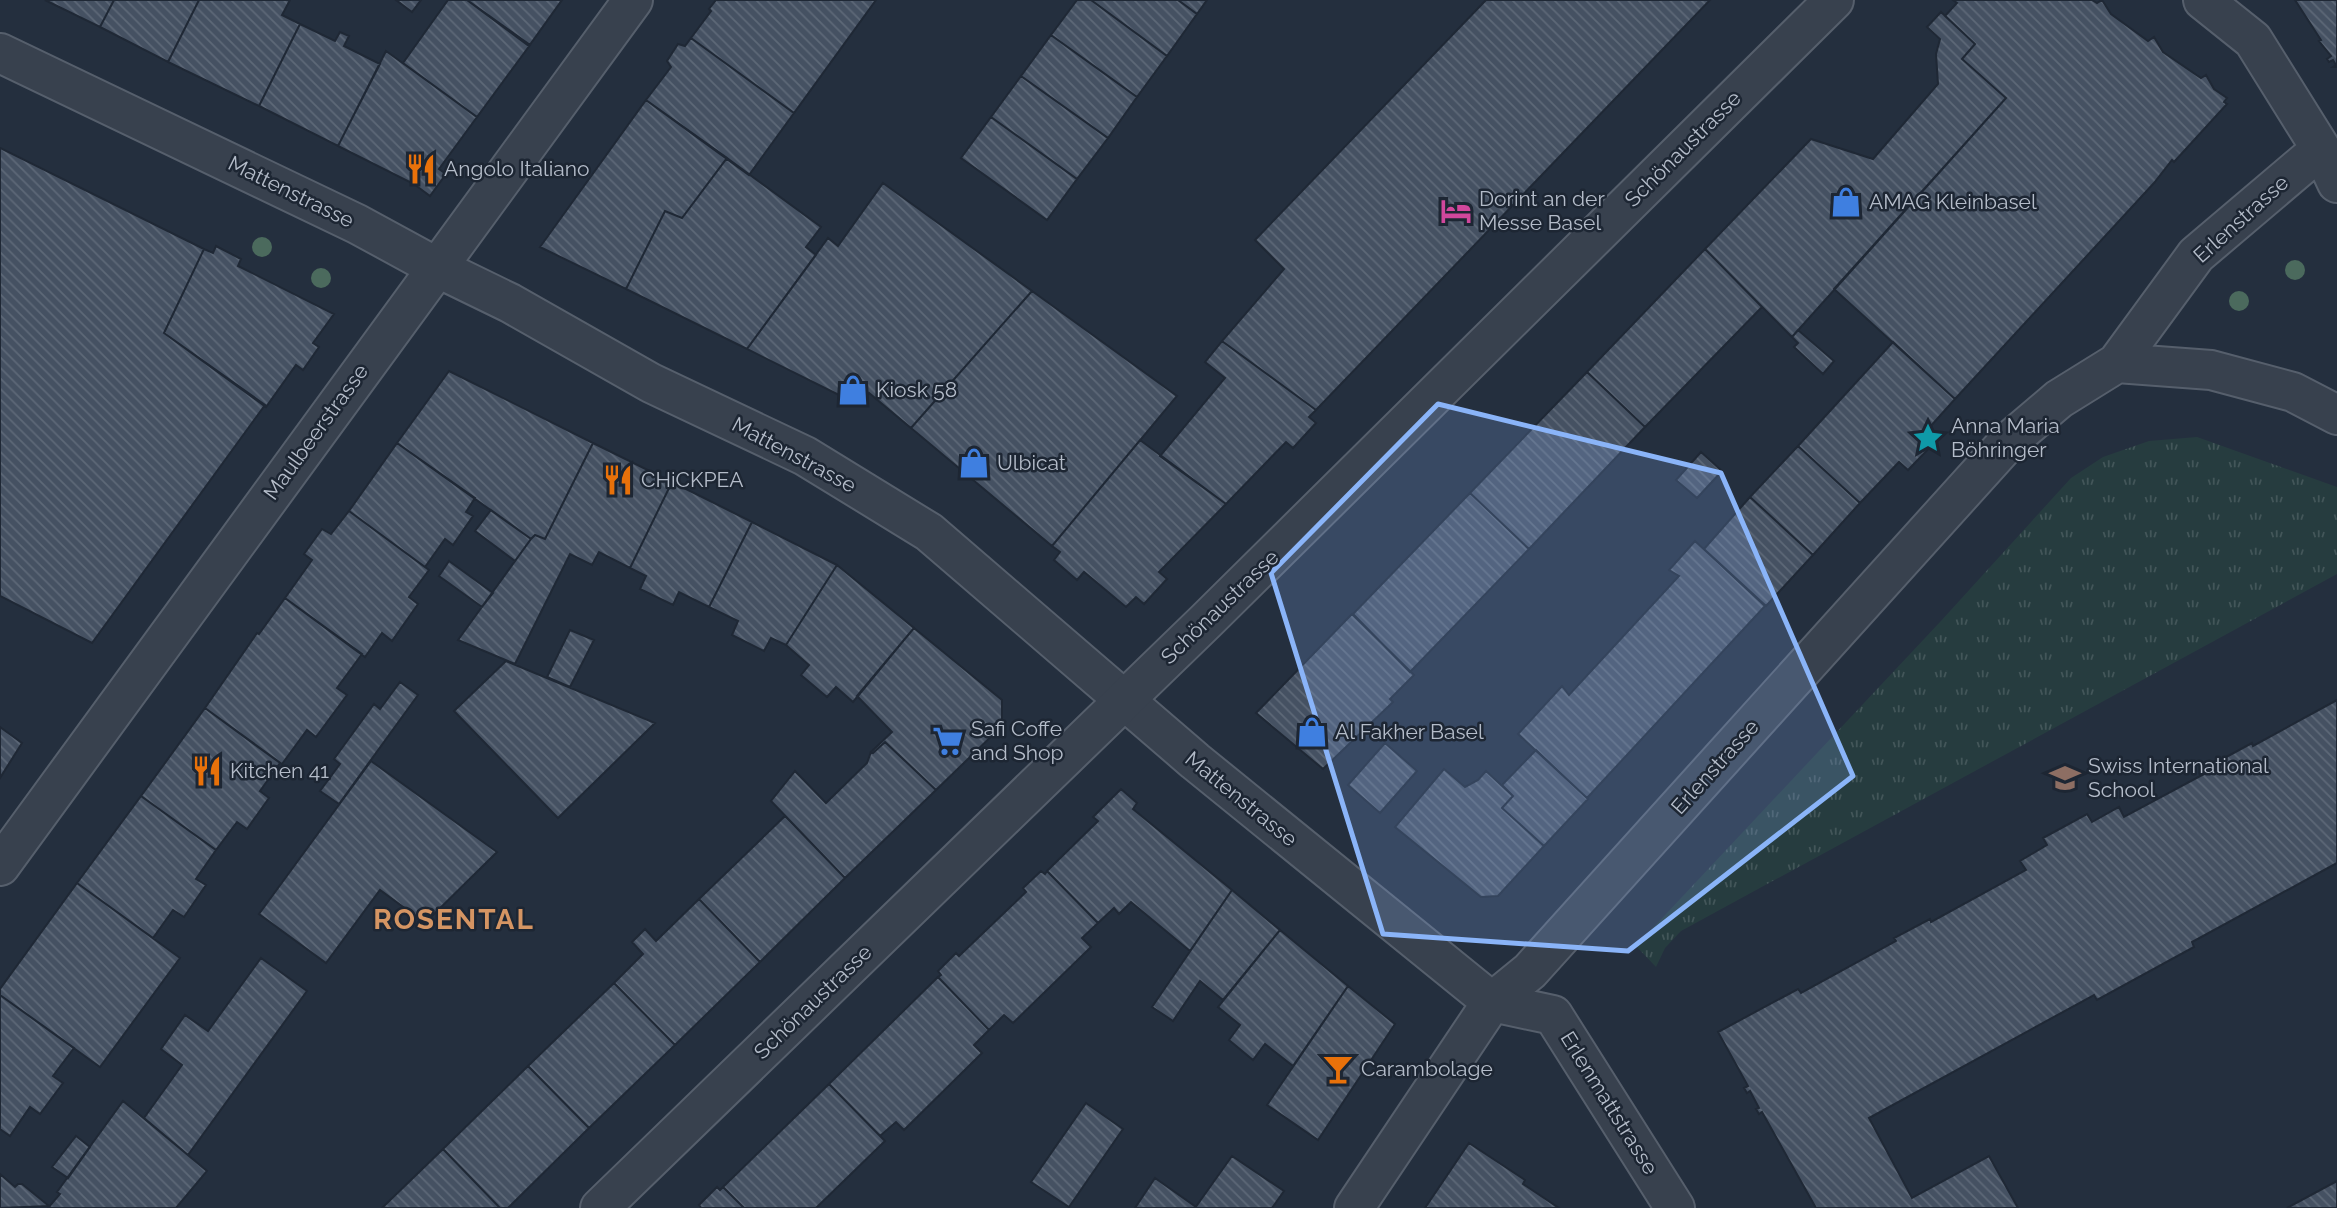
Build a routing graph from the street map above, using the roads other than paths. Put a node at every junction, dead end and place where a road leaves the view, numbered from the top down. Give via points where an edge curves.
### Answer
1 (633, 0) edge
2 (1834, 0) edge
3 (2203, 0) edge
4 (0, 53) edge
5 (2321, 149) junction
6 (2337, 183) edge
7 (436, 267) junction
8 (2117, 363) junction
9 (2337, 415) edge
10 (1123, 701) junction
11 (0, 866) edge
12 (1492, 1002) junction
13 (600, 1208) edge
14 (1354, 1208) edge
15 (1675, 1208) edge

1 - 7 street, Maulbeerstrasse
2 - 10 street, Schönaustrasse
3 - 5 street via 2253,40
4 - 7 street, Mattenstrasse via 357,224
5 - 6 street
5 - 8 street, Erlenstrasse via 2196,255
7 - 10 street, Mattenstrasse via 651,383 805,456 929,531
7 - 11 street, Maulbeerstrasse
8 - 9 street via 2211,370 2292,392
8 - 12 street, Erlenstrasse via 2059,399 2006,444 1531,971
10 - 12 street, Mattenstrasse
10 - 13 street, Schönaustrasse
12 - 14 street, Erlenstrasse
12 - 15 street, Erlenmattstrasse via 1553,1015

